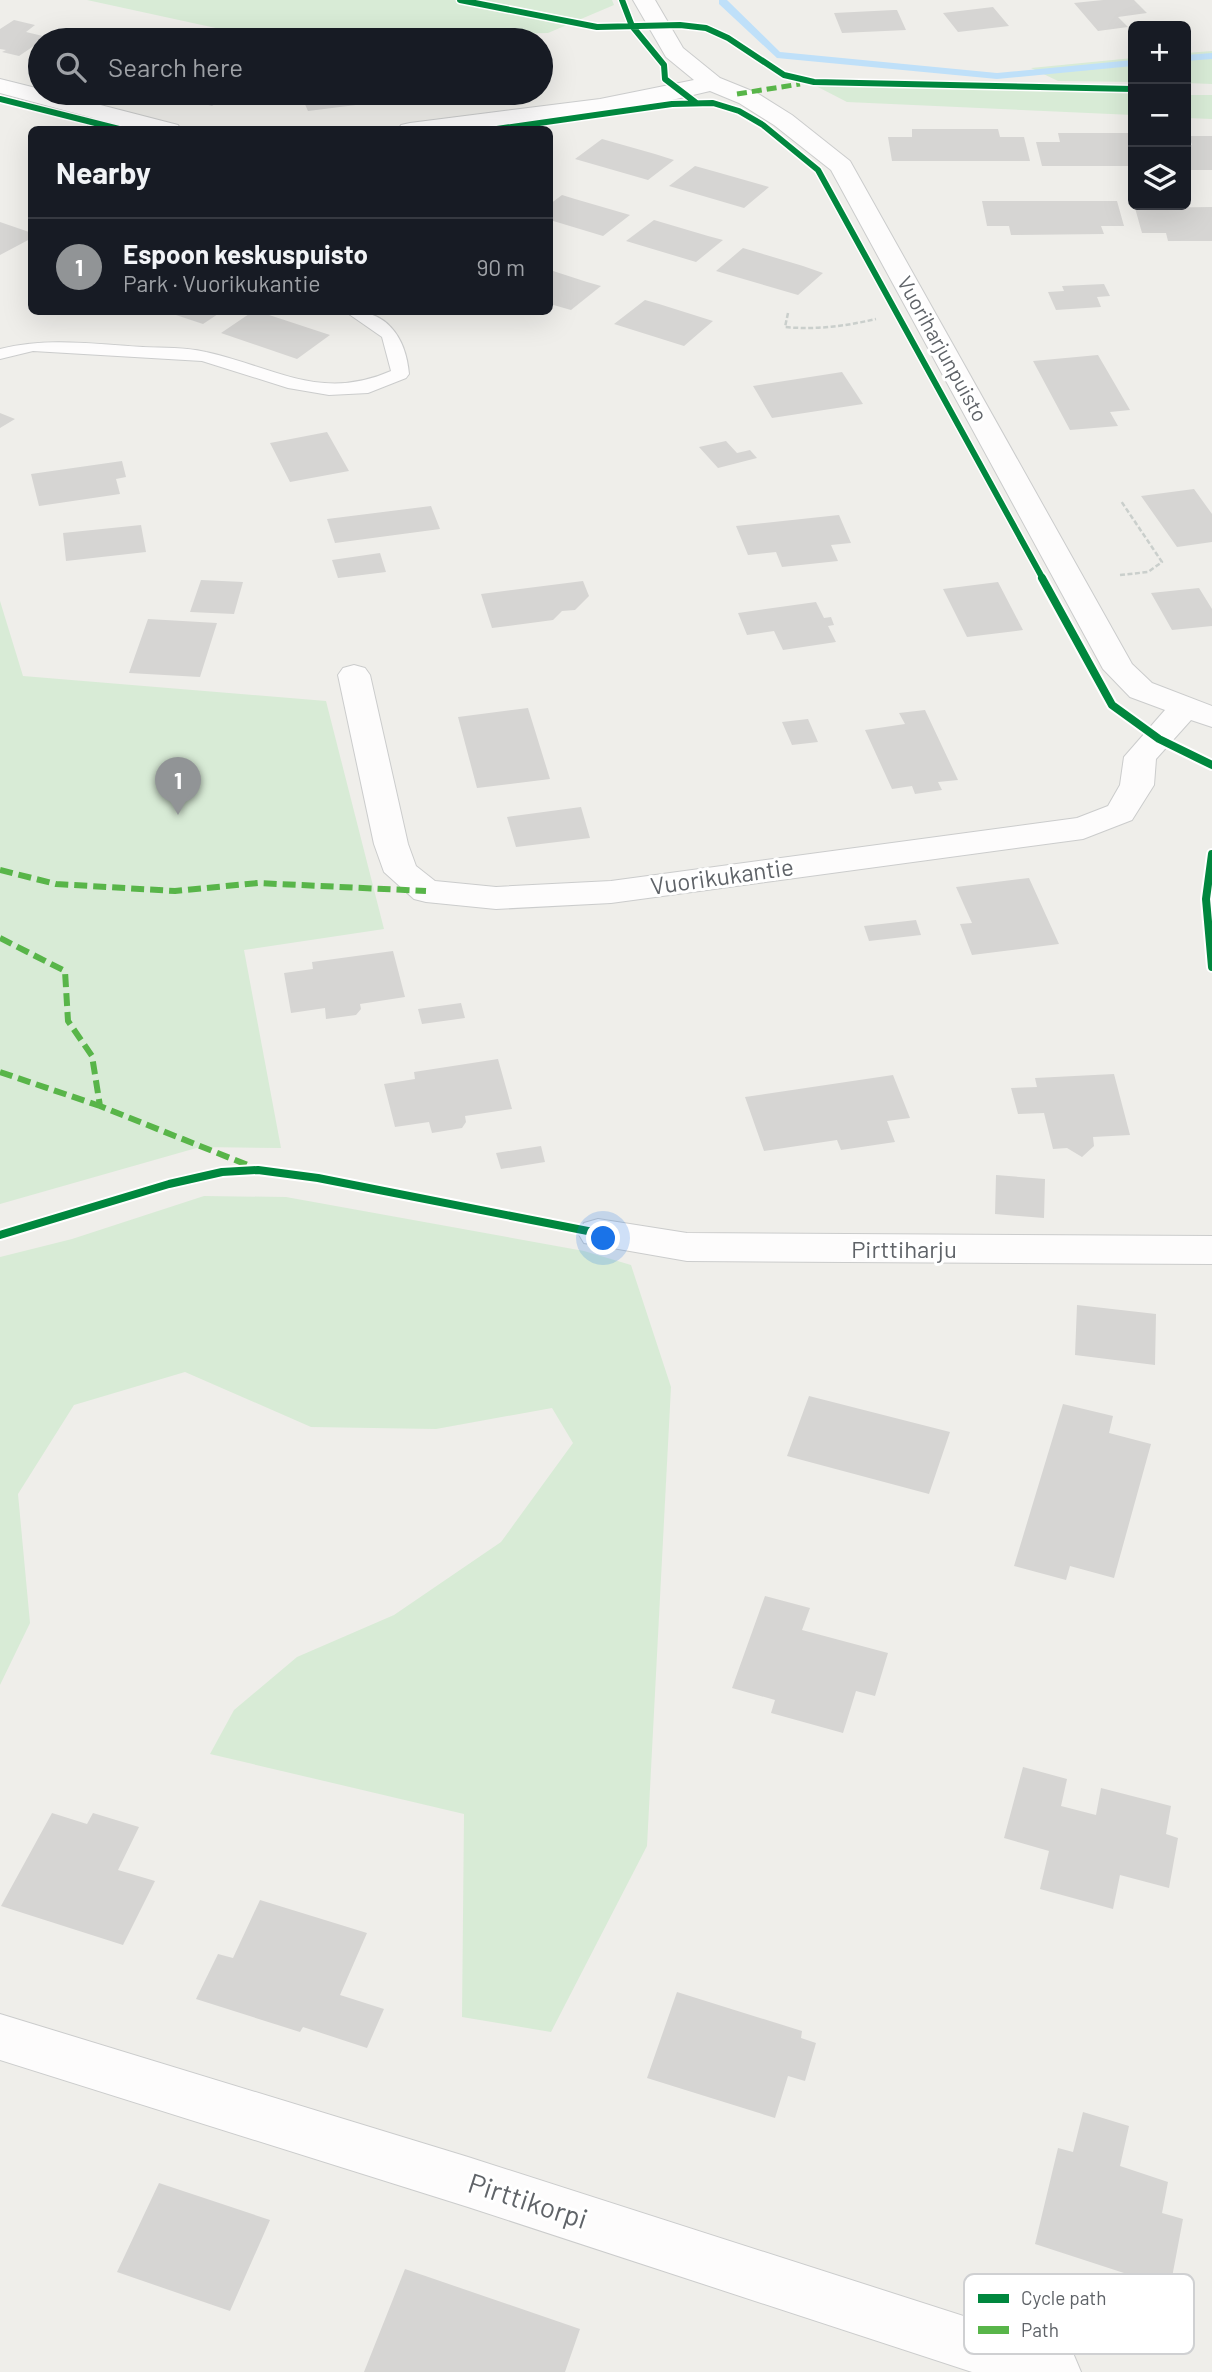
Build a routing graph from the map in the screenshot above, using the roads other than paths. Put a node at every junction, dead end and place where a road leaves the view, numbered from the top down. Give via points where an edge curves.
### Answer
1 (644, 0) edge
2 (712, 82) junction
3 (0, 86) edge
4 (28, 96) edge
5 (54, 105) edge
6 (99, 121) edge
7 (138, 126) edge
8 (441, 126) edge
9 (361, 315) edge
10 (0, 354) edge
11 (354, 675) dead end
12 (1198, 712) edge
13 (598, 1233) dead end
14 (1212, 1250) edge
15 (0, 2037) edge
16 (964, 2343) edge
17 (998, 2354) edge
18 (1054, 2372) edge

1 - 2 street, Vuoriharjunpuisto via 674,52
2 - 8 street via 681,92 601,105
2 - 12 street, Vuoriharjunpuisto via 783,120 841,166 1119,669 1141,690
3 - 4 street
5 - 6 street
6 - 7 street
9 - 10 lane via 386,327 399,350 400,374 368,388 329,390 294,384 203,356 58,346
11 - 12 street, Vuorikukantie via 401,872 426,891 496,898 611,892 1083,828 1120,813 1137,785 1140,757
13 - 14 street, Pirttiharju via 687,1247
15 - 16 street, Pirttikorpi
17 - 18 street, Pirttikorpi

